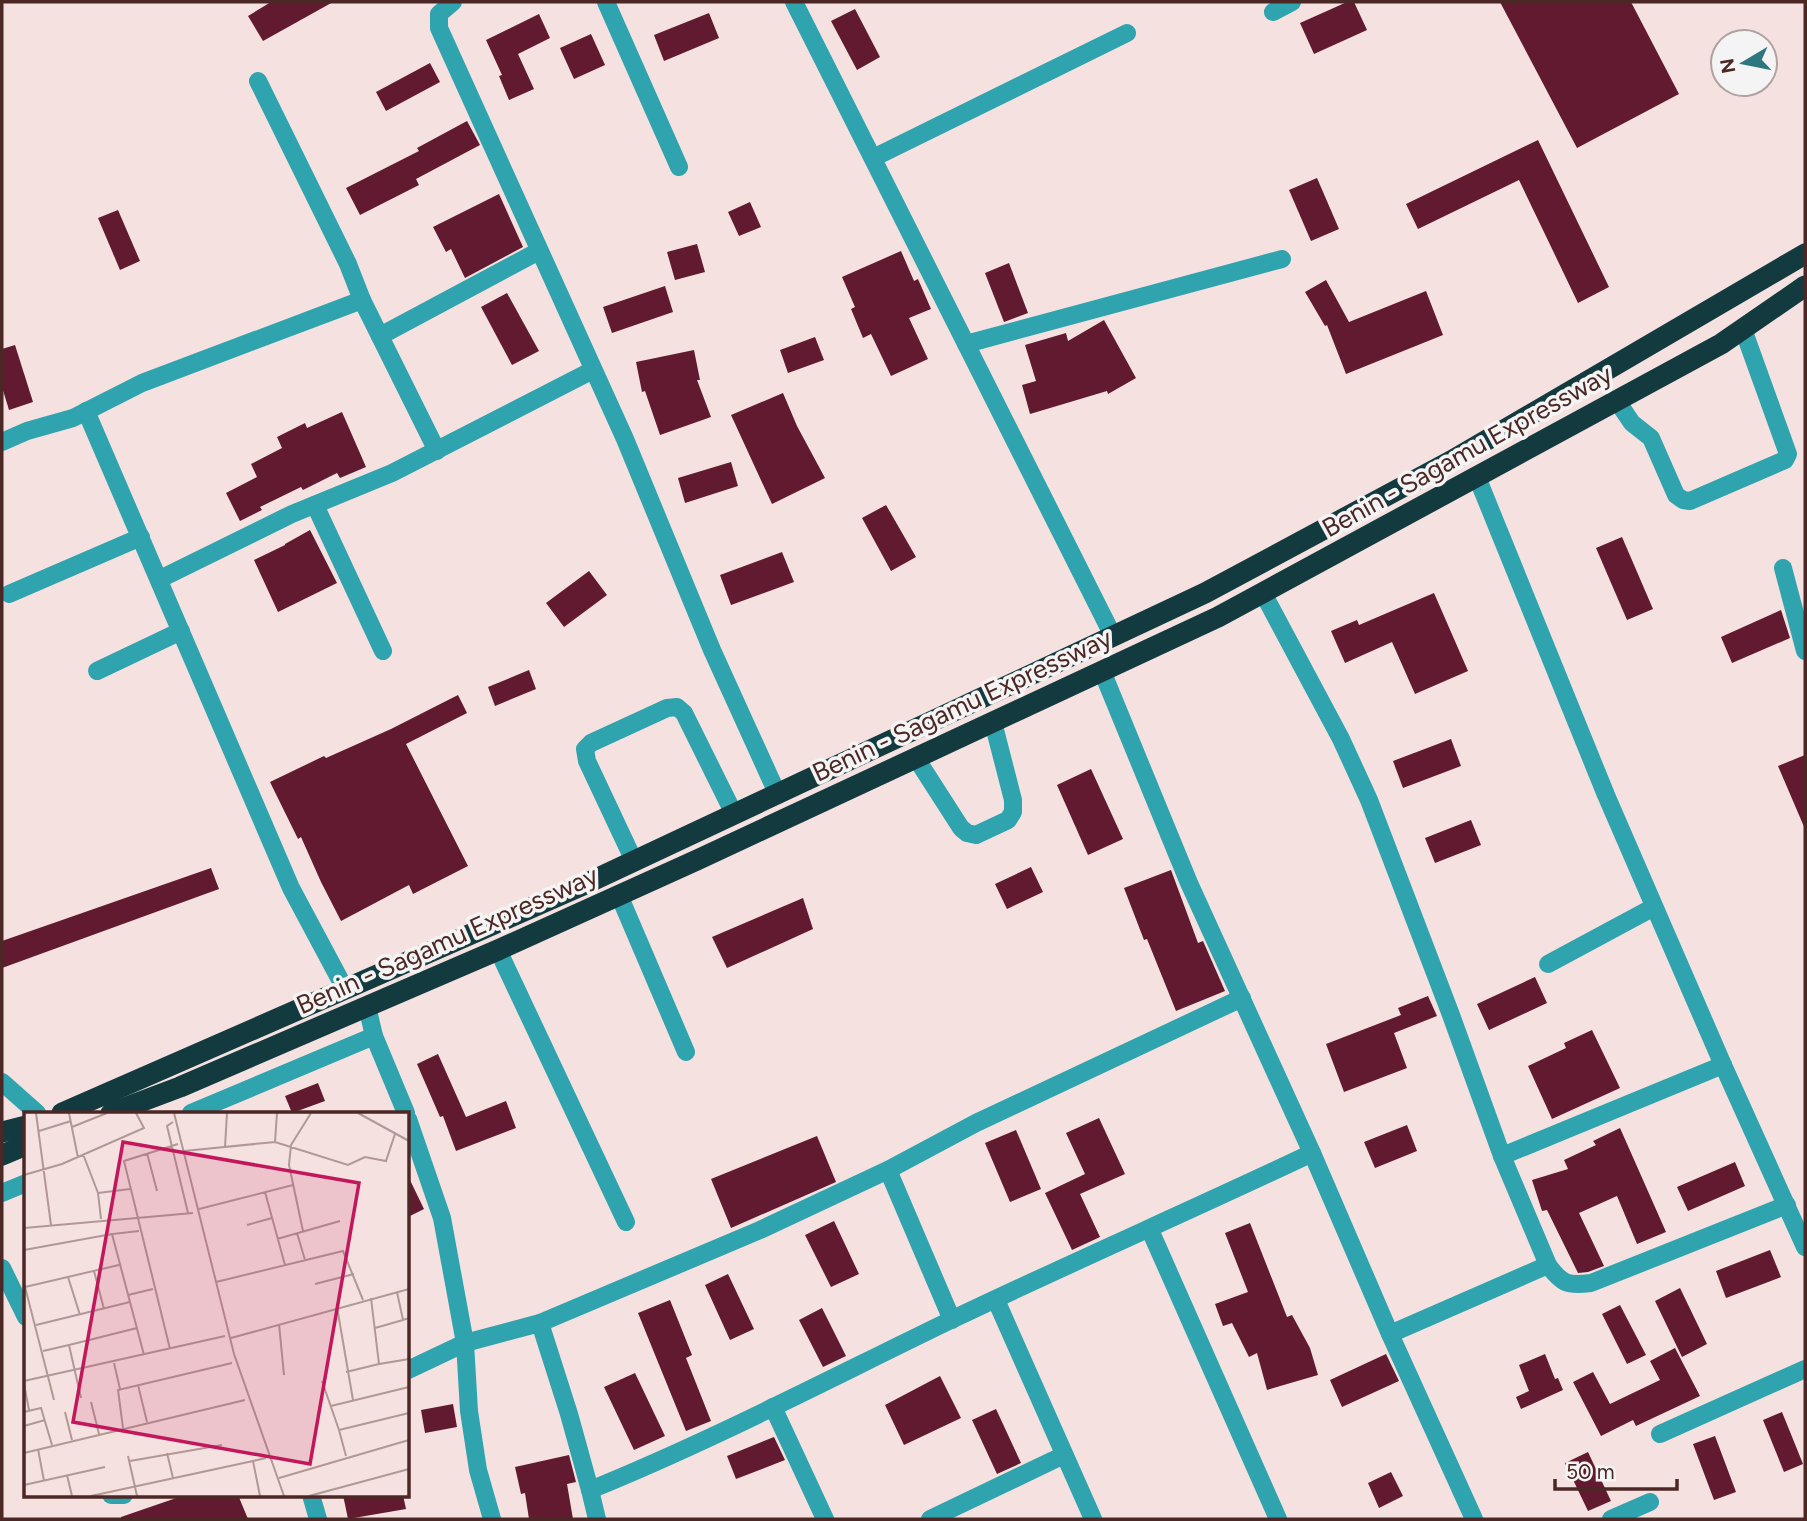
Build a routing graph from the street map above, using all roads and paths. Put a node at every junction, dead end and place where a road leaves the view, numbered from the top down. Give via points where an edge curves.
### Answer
1 (453, 2) edge
2 (606, 2) edge
3 (794, 2) edge
4 (1292, 2) edge
5 (1273, 12) dead end
6 (1127, 33) dead end
7 (258, 81) dead end
8 (873, 158) junction
9 (679, 167) dead end
10 (540, 251) junction
11 (1805, 254) edge
12 (1282, 259) dead end
13 (1805, 286) edge
14 (362, 300) junction
15 (1743, 329) junction
16 (380, 336) junction
17 (966, 344) junction
18 (593, 370) junction
19 (1617, 401) junction
20 (86, 411) junction
21 (2, 442) edge
22 (437, 451) junction
23 (1477, 477) junction
24 (315, 505) junction
25 (141, 537) junction
26 (1783, 568) dead end
27 (160, 579) junction
28 (1264, 593) junction
29 (9, 594) dead end
30 (181, 631) junction
31 (1113, 636) junction
32 (1805, 651) edge
33 (383, 652) dead end
34 (97, 671) dead end
35 (1102, 671) junction
36 (993, 722) junction
37 (916, 758) junction
38 (777, 793) junction
39 (734, 814) junction
40 (634, 861) junction
41 (619, 895) junction
42 (1654, 907) junction
43 (498, 950) junction
44 (1548, 964) dead end
45 (345, 989) junction
46 (1242, 998) junction
47 (367, 1006) junction
48 (374, 1036) junction
49 (686, 1052) dead end
50 (1723, 1065) junction
51 (2, 1082) edge
52 (36, 1112) edge
53 (64, 1112) edge
54 (114, 1112) edge
55 (193, 1112) edge
56 (405, 1112) edge
57 (410, 1125) edge
58 (24, 1126) edge
59 (2, 1132) edge
60 (24, 1146) edge
61 (1312, 1153) junction
62 (2, 1155) edge
63 (1502, 1156) junction
64 (888, 1170) junction
65 (24, 1184) edge
66 (2, 1193) edge
67 (1787, 1205) junction
68 (626, 1222) dead end
69 (1150, 1230) junction
70 (1805, 1247) edge
71 (1548, 1265) junction
72 (2, 1268) edge
73 (996, 1300) junction
74 (24, 1313) edge
75 (952, 1320) junction
76 (540, 1323) junction
77 (1390, 1334) junction
78 (465, 1343) junction
79 (410, 1369) edge
80 (1805, 1369) edge
81 (773, 1407) junction
82 (1660, 1434) dead end
83 (1064, 1455) junction
84 (590, 1490) junction
85 (311, 1496) edge
86 (1650, 1502) dead end
87 (318, 1519) edge
88 (492, 1519) edge
89 (597, 1519) edge
90 (825, 1519) edge
91 (930, 1519) edge
92 (1093, 1519) edge
93 (1278, 1519) edge
94 (1474, 1519) edge
95 (1611, 1519) edge

1 - 10 street via 439,14 439,28
2 - 9 street
3 - 8 street
4 - 5 street
6 - 8 street
7 - 14 street
8 - 17 street
10 - 16 street
10 - 18 street
11 - 31 highway via 1451,461 1205,593
12 - 17 street
13 - 15 highway, Benin - Sagamu Expressway
14 - 16 street
14 - 20 street via 142,383
15 - 19 highway, Benin - Sagamu Expressway
15 - 19 street via 1788,454 1785,460 1683,500 1676,495 1651,438 1632,423
16 - 22 street
17 - 31 street
18 - 22 street
18 - 38 street
19 - 23 highway, Benin - Sagamu Expressway
20 - 21 street
20 - 25 street
22 - 24 street
23 - 28 highway, Benin - Sagamu Expressway
23 - 42 street
24 - 27 street
24 - 33 street
25 - 27 street
25 - 29 street
26 - 32 street
27 - 30 street
28 - 35 highway, Benin - Sagamu Expressway
28 - 63 street via 1369,800
30 - 34 street
30 - 45 street via 290,888
31 - 38 highway
35 - 36 highway, Benin - Sagamu Expressway
35 - 46 street
36 - 37 highway, Benin - Sagamu Expressway
36 - 37 street via 1013,812 1008,820 976,835 961,828
37 - 41 highway, Benin - Sagamu Expressway
38 - 39 highway
39 - 40 highway
39 - 40 street via 677,707 591,743 585,749 587,761
40 - 45 highway
41 - 43 highway, Benin - Sagamu Expressway
41 - 49 street
42 - 44 street
42 - 50 street
43 - 47 highway, Benin - Sagamu Expressway
43 - 68 street
45 - 53 highway
46 - 61 street
46 - 64 street via 976,1123
47 - 48 street
47 - 54 highway, Benin - Sagamu Expressway
48 - 55 street
48 - 56 street
50 - 63 street
50 - 67 street
51 - 52 street
57 - 78 street via 442,1218
58 - 59 highway
60 - 62 highway
61 - 69 street
61 - 77 street
63 - 71 street
64 - 75 street
64 - 76 street
65 - 66 street
67 - 70 street
67 - 71 street via 1591,1283 1572,1285 1558,1278
69 - 73 street
69 - 93 street
71 - 77 street
72 - 74 street
73 - 75 street
73 - 83 street
75 - 81 street
76 - 78 street
76 - 84 street
77 - 94 street
78 - 79 street
78 - 88 street via 478,1470
80 - 82 street
81 - 84 street
81 - 90 street
83 - 91 street
83 - 92 street
84 - 89 street
85 - 87 street
86 - 95 street

